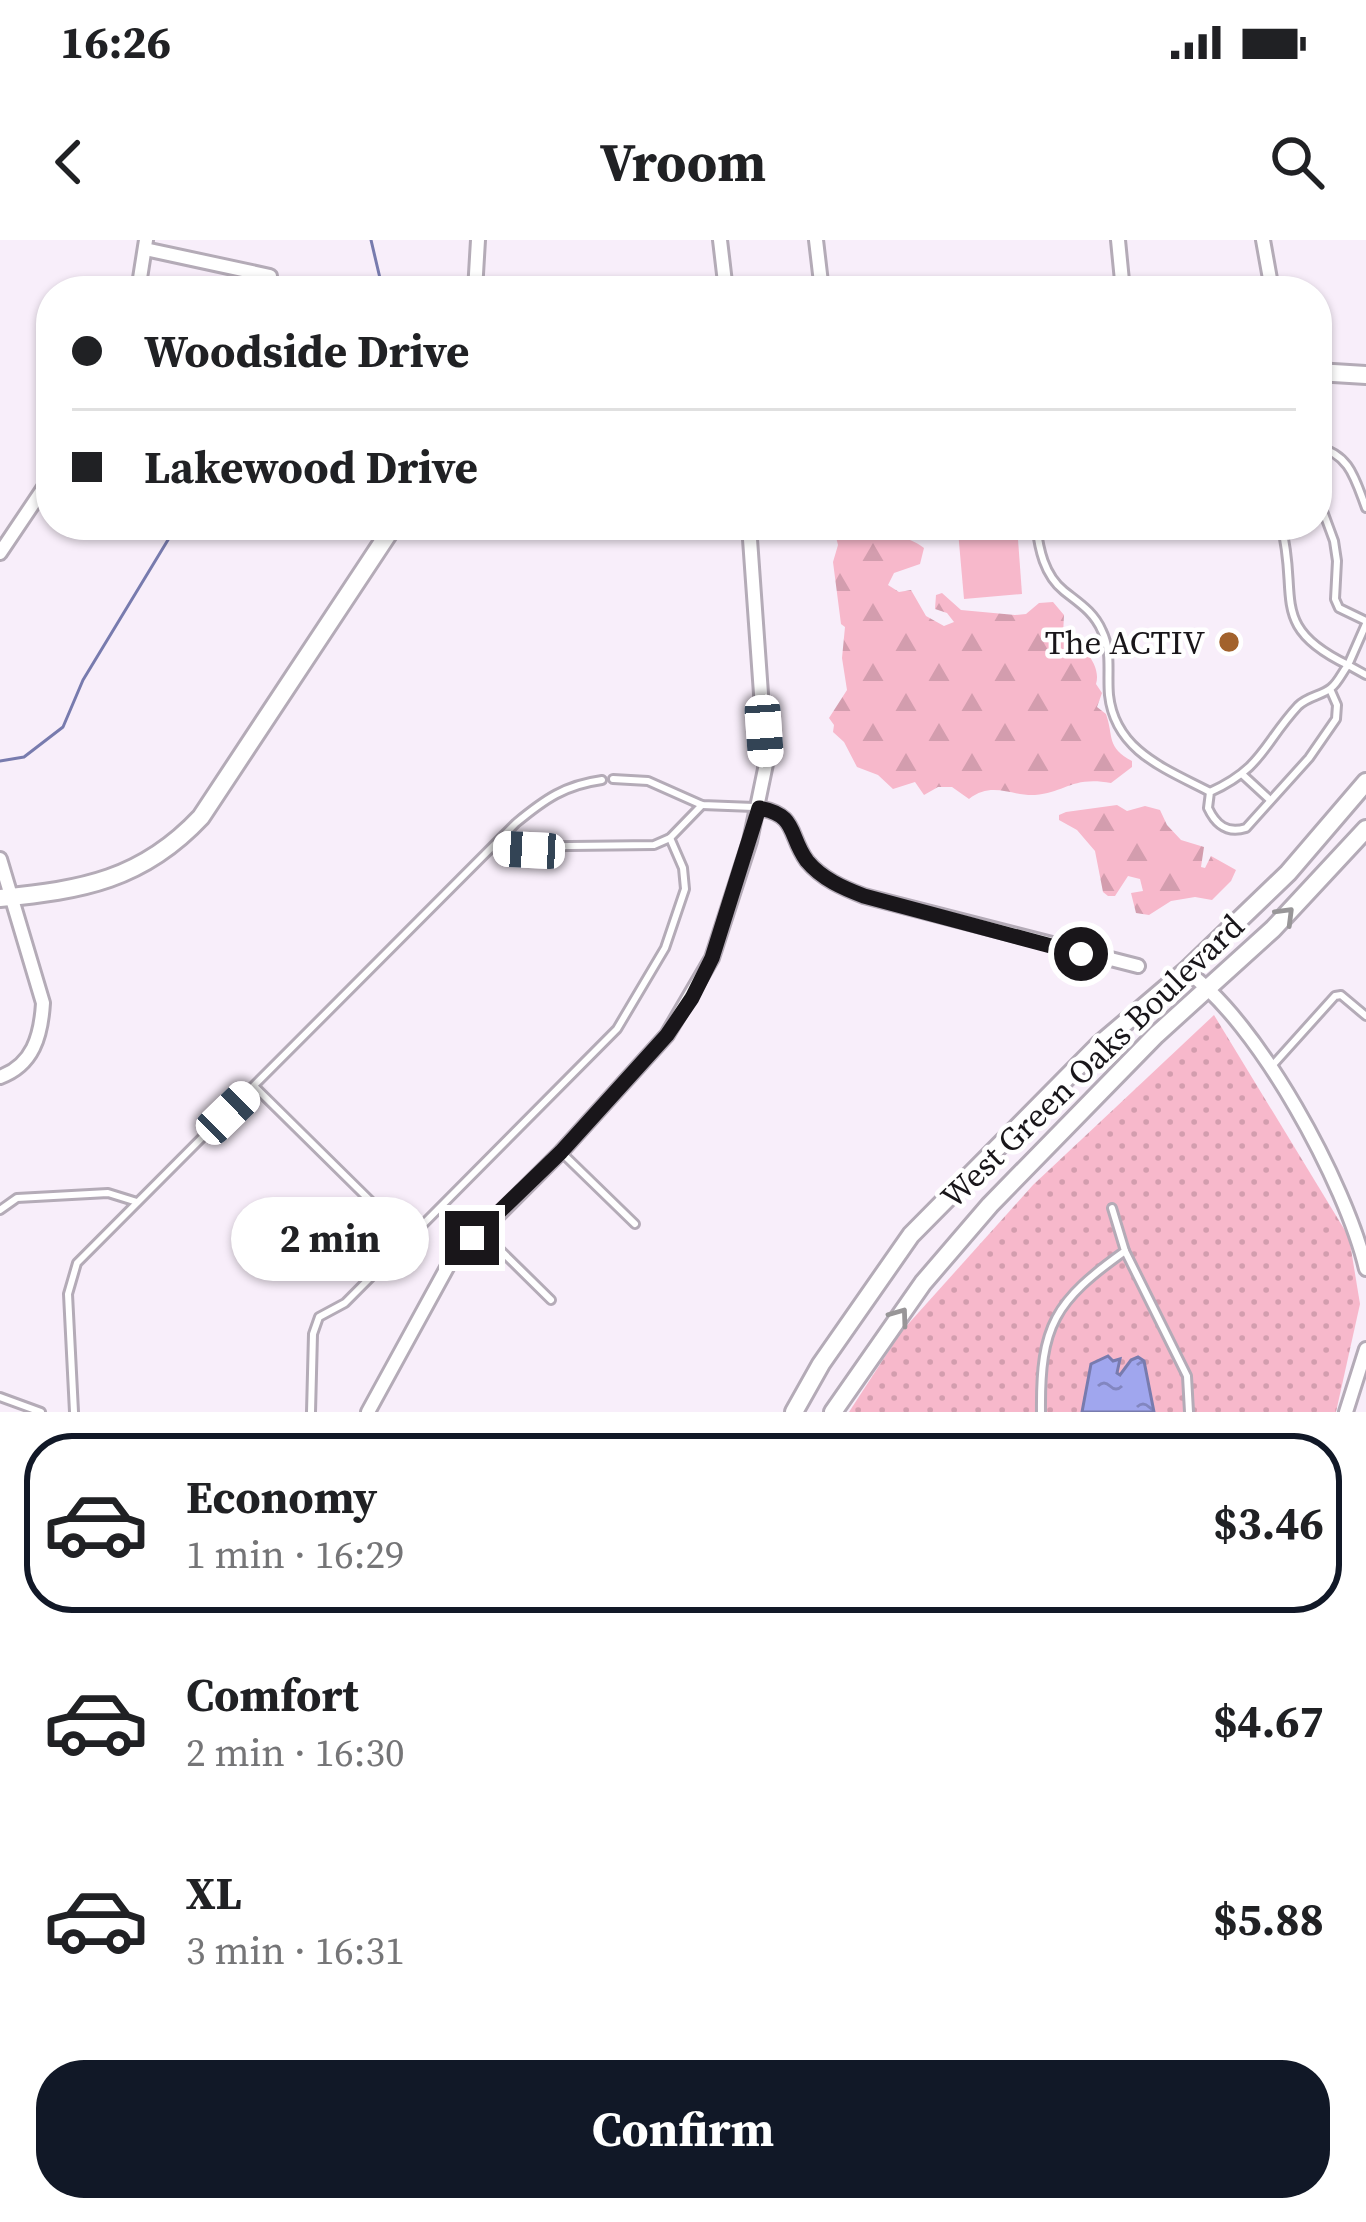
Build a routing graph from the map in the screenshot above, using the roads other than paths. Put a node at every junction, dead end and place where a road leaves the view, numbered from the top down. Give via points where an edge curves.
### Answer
1 (478, 240) edge
2 (720, 240) edge
3 (1118, 240) edge
4 (1264, 240) edge
5 (146, 244) edge
6 (817, 245) edge
7 (141, 276) edge
8 (270, 276) dead end
9 (476, 276) edge
10 (724, 276) edge
11 (820, 276) edge
12 (1121, 276) edge
13 (1270, 276) edge
14 (1332, 373) edge
15 (1366, 375) edge
16 (1332, 452) edge
17 (36, 500) edge
18 (1366, 508) edge
19 (384, 540) edge
20 (750, 540) edge
21 (1039, 540) edge
22 (1285, 540) edge
23 (1331, 540) edge
24 (0, 554) edge
25 (1366, 622) edge
26 (1348, 664) junction
27 (1366, 675) edge
28 (1330, 689) junction
29 (1243, 775) junction
30 (613, 779) dead end
31 (602, 780) dead end
32 (1366, 782) edge
33 (1210, 792) junction
34 (1268, 799) junction
35 (702, 806) junction
36 (759, 808) junction
37 (1366, 829) edge
38 (670, 838) junction
39 (494, 848) junction
40 (0, 859) edge
41 (7, 898) edge
42 (1138, 966) dead end
43 (1186, 970) junction
44 (1209, 987) junction
45 (1366, 1016) edge
46 (1270, 1068) junction
47 (0, 1078) edge
48 (255, 1087) junction
49 (561, 1152) junction
50 (137, 1202) junction
51 (1112, 1208) dead end
52 (0, 1210) edge
53 (635, 1224) dead end
54 (480, 1229) junction
55 (409, 1239) junction
56 (1125, 1252) junction
57 (1366, 1269) edge
58 (551, 1300) dead end
59 (1366, 1349) edge
60 (0, 1397) edge
61 (41, 1412) edge
62 (74, 1412) edge
63 (311, 1412) edge
64 (368, 1412) edge
65 (794, 1412) edge
66 (833, 1412) edge
67 (1041, 1412) edge
68 (1189, 1412) edge
69 (1346, 1412) edge

1 - 9 street
2 - 10 street
3 - 12 street
4 - 13 street
5 - 7 street
5 - 8 street
6 - 11 street
14 - 15 main road
16 - 18 lane via 1352,471
17 - 24 street
19 - 41 main road via 201,817 173,847 82,889
20 - 36 street via 766,764
21 - 33 lane via 1053,581 1102,630 1117,725 1147,760
22 - 26 lane via 1296,627
23 - 25 lane via 1335,599
25 - 26 lane
26 - 27 lane
26 - 28 lane
28 - 29 lane via 1295,709
28 - 34 lane via 1336,719
29 - 33 lane
29 - 34 lane
30 - 35 lane via 648,781
31 - 39 lane via 547,797
32 - 43 main road, West Green Oaks Boulevard via 1288,873
33 - 34 lane via 1213,820 1235,831
35 - 36 lane
35 - 38 lane
36 - 42 street via 778,811 806,860 833,884
36 - 49 street via 692,998
44 -> 37 main road
38 - 39 lane via 654,845
38 - 55 lane via 685,889 665,948 617,1029
39 - 48 lane
40 - 41 street
41 - 47 street via 40,987 42,1022 27,1061
43 - 44 street
43 - 65 main road, West Green Oaks Boulevard via 1099,1045 911,1235
44 - 46 street
66 -> 44 main road via 923,1283 990,1205
45 - 46 lane via 1335,995
46 - 57 street via 1337,1185
48 - 50 lane
48 - 55 lane
49 - 53 lane
49 - 54 street
50 - 52 lane via 108,1193 17,1198
50 - 62 lane via 70,1279
51 - 56 lane
54 - 58 lane
54 - 64 street via 437,1281
55 - 63 lane via 345,1303 319,1317
56 - 67 lane via 1084,1280 1051,1324
56 - 68 lane via 1187,1376
59 - 69 street
60 - 61 lane

